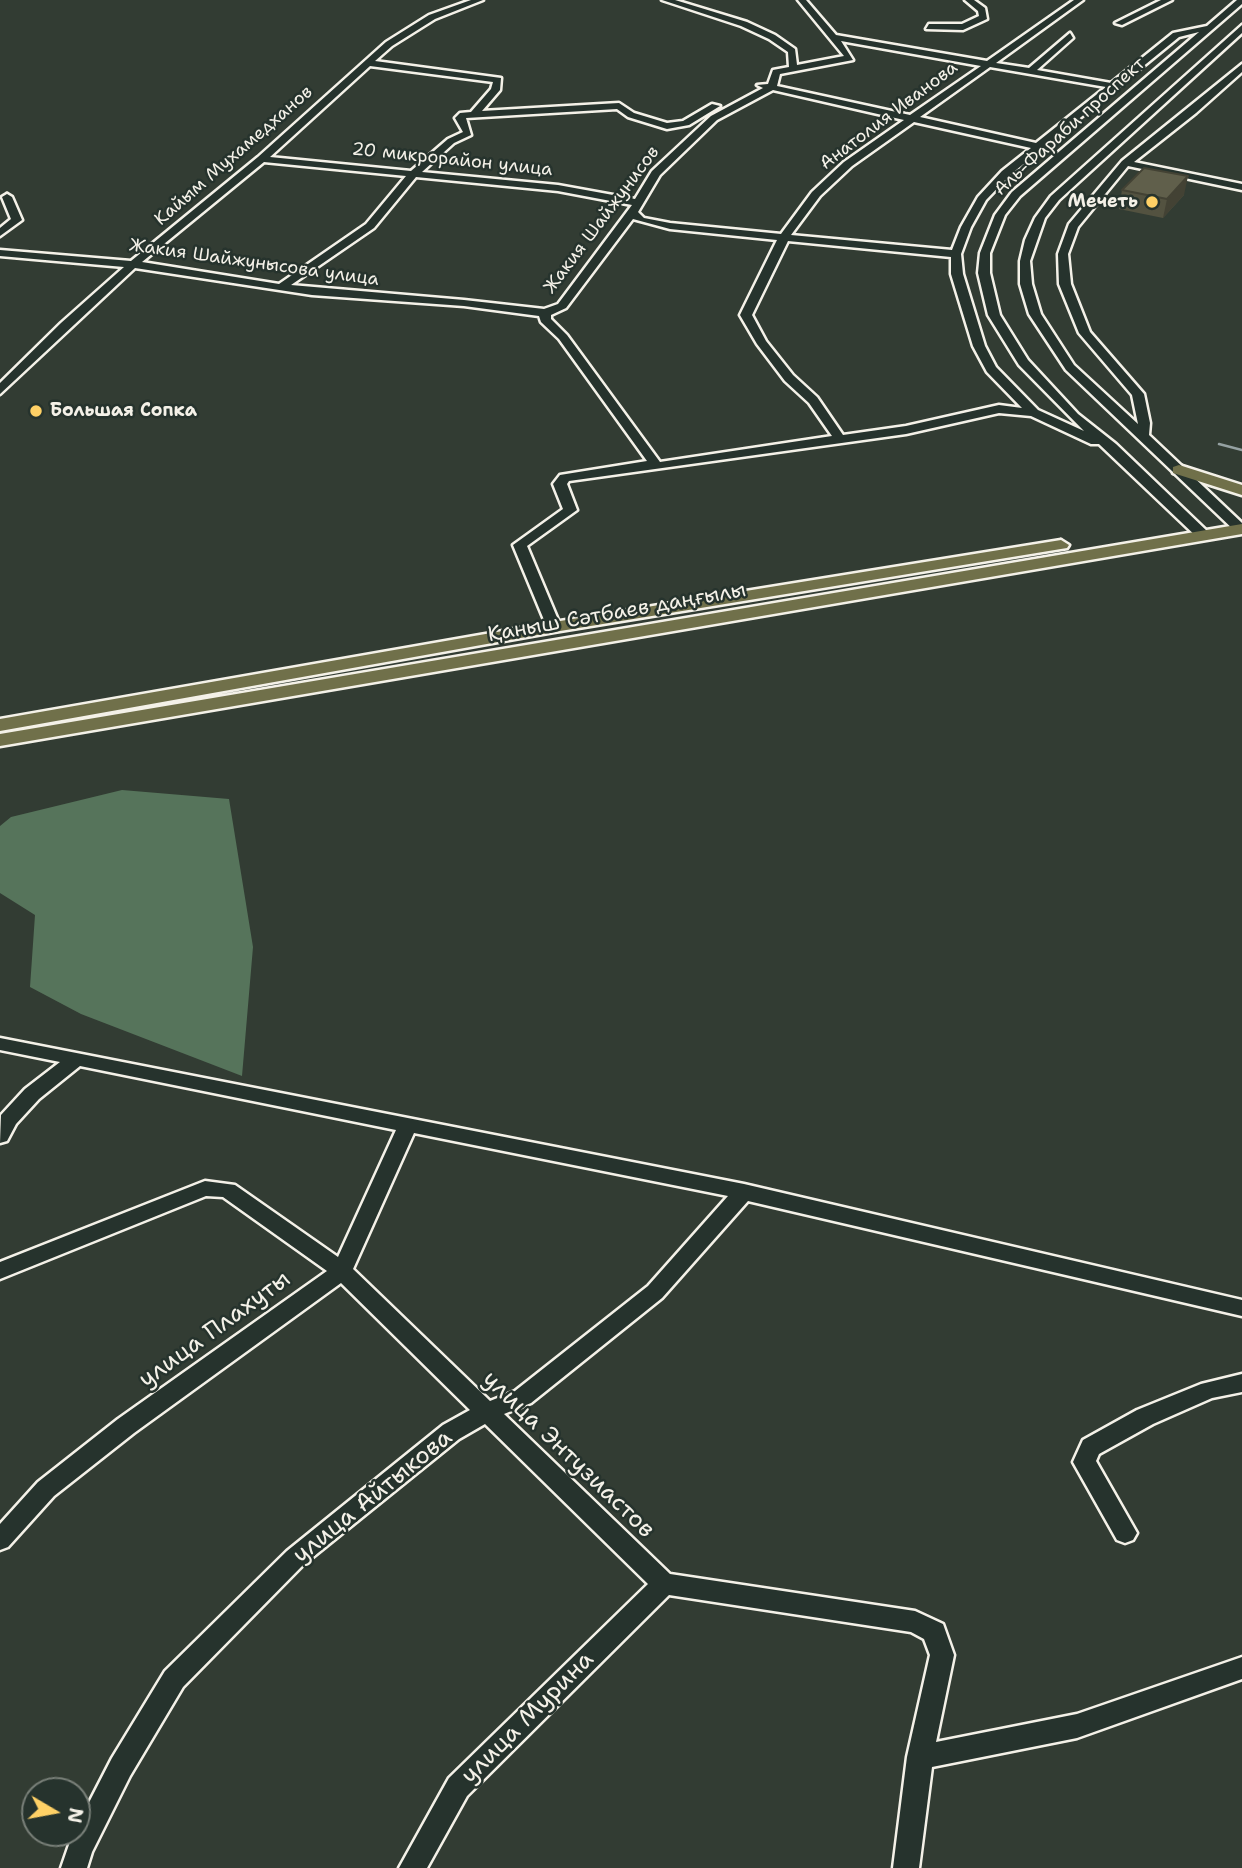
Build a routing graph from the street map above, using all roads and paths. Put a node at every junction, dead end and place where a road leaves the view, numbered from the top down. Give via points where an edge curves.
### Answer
1 (479, 0) edge
2 (666, 0) edge
3 (802, 0) edge
4 (969, 0) edge
5 (1079, 0) edge
6 (1168, 0) edge
7 (1222, 0) edge
8 (1241, 2) edge
9 (1119, 23) dead end
10 (929, 27) dead end
11 (1209, 27) junction
12 (1242, 30) edge
13 (1070, 36) dead end
14 (832, 37) junction
15 (368, 63) junction
16 (990, 64) junction
17 (793, 66) junction
18 (1242, 67) edge
19 (1031, 71) junction
20 (1114, 86) junction
21 (772, 87) junction
22 (475, 113) junction
23 (912, 118) junction
24 (1039, 147) junction
25 (262, 159) junction
26 (1126, 163) junction
27 (412, 175) junction
28 (1242, 187) edge
29 (7, 197) dead end
30 (635, 208) junction
31 (670, 226) junction
32 (0, 233) edge
33 (617, 233) junction
34 (784, 237) junction
35 (0, 253) edge
36 (956, 254) junction
37 (133, 264) junction
38 (280, 288) junction
39 (545, 313) junction
40 (0, 390) edge
41 (1034, 413) junction
42 (1143, 438) junction
43 (840, 439) junction
44 (1111, 447) junction
45 (655, 465) junction
46 (1179, 470) junction
47 (1242, 490) edge
48 (1235, 516) edge
49 (1242, 529) edge
50 (1198, 530) junction
51 (554, 627) junction
52 (0, 724) edge
53 (0, 740) edge
54 (0, 1044) edge
55 (77, 1059) junction
56 (408, 1124) junction
57 (0, 1136) edge
58 (744, 1192) junction
59 (0, 1271) edge
60 (342, 1271) junction
61 (1242, 1308) edge
62 (1242, 1383) edge
63 (486, 1412) junction
64 (1125, 1533) dead end
65 (0, 1540) edge
66 (664, 1584) junction
67 (1242, 1668) edge
68 (920, 1757) junction
69 (74, 1868) edge
70 (412, 1868) edge
71 (906, 1868) edge

1 - 15 street, Кайым Мухамедханов via 408,30
2 - 17 street via 772,37 792,51
3 - 14 street
4 - 10 street via 984,17 963,27
5 - 16 street, Анатолия Иванова
6 - 9 street
7 - 8 street
8 - 11 street, Аль-Фараби проспект
11 - 20 street via 1176,35
11 - 44 street, Аль-Фараби проспект via 1016,194 1000,215 985,253 987,293 1008,341 1045,388
12 - 42 street, Аль-Фараби проспект via 1055,198 1030,240 1026,285 1050,341 1070,367
13 - 19 street
14 - 16 street
14 - 17 street via 850,58
15 - 22 street via 498,80
15 - 25 street, Кайым Мухамедханов
16 - 19 street
16 - 23 street, Анатолия Иванова
17 - 21 street, Жакия Шайжунисов via 776,72
18 - 26 street
19 - 20 street
20 - 24 street
21 - 22 street via 747,88 686,124 674,126 646,122 619,106
21 - 23 street
21 - 30 street, Жакия Шайжунисов via 714,118 656,173
22 - 27 street via 460,118 468,133 451,141
23 - 24 street
23 - 34 street, Анатолия Иванова via 848,163 816,194
24 - 36 street via 982,199
25 - 27 street, 20 микрорайон улица
25 - 37 street, Кайым Мухамедханов
26 - 28 street
26 - 42 street via 1073,226 1063,267 1085,333 1138,394
27 - 30 street, 20 микрорайон улица via 558,188
27 - 38 street via 370,226
29 - 32 street via 16,219
30 - 31 street, 20 микрорайон улица via 641,219
30 - 33 street, Жакия Шайжунисов
31 - 33 street, 20 микрорайон улица
31 - 34 street, 20 микрорайон улица
33 - 39 street, Жакия Шайжунисов via 562,306
34 - 36 street, 20 микрорайон улица
34 - 43 street, Анатолия Иванова via 746,315 761,342 813,400
35 - 37 street, Жакия Шайжунысова улица
36 - 41 street via 957,274 979,346 991,369
37 - 38 street, Жакия Шайжунысова улица
37 - 40 street, Кайым Мухамедханов
38 - 39 street, Жакия Шайжунысова улица
39 - 45 street, Жакия Шайжунисов via 545,320 563,337
41 - 43 street via 999,409
41 - 44 street
42 - 46 street, Аль-Фараби проспект
43 - 45 street
44 - 50 street, Аль-Фараби проспект
45 - 51 street via 565,478 560,484 569,510 520,545
46 - 47 main road
46 - 48 street, Аль-Фараби проспект
48 - 49 street, Аль-Фараби проспект
48 - 50 main road, Қаныш Сәтбаев даңғылы
49 - 50 main road, Қаныш Сәтбаев даңғылы
50 - 51 main road, Қаныш Сәтбаев даңғылы
50 - 53 main road, Қаныш Сәтбаев даңғылы
51 - 52 main road, Қаныш Сәтбаев даңғылы
54 - 55 street
55 - 56 street
55 - 57 street via 32,1094
56 - 58 street
56 - 60 street, улица Плахуты
58 - 61 street
58 - 63 street, улица Айтыкова via 655,1292 523,1397
59 - 60 street, улица Энтузиастов via 205,1188 228,1190
60 - 63 street, улица Энтузиастов
60 - 65 street, улица Плахуты via 46,1489
62 - 64 street via 1209,1390 1145,1417 1091,1447 1084,1462
63 - 66 street, улица Энтузиастов
63 - 69 street, улица Айтыкова via 451,1432 295,1558 174,1679 121,1767
66 - 68 street via 915,1622 934,1632 942,1655
66 - 70 street, улица Мурина via 458,1787
67 - 68 street via 1077,1726
68 - 71 street

